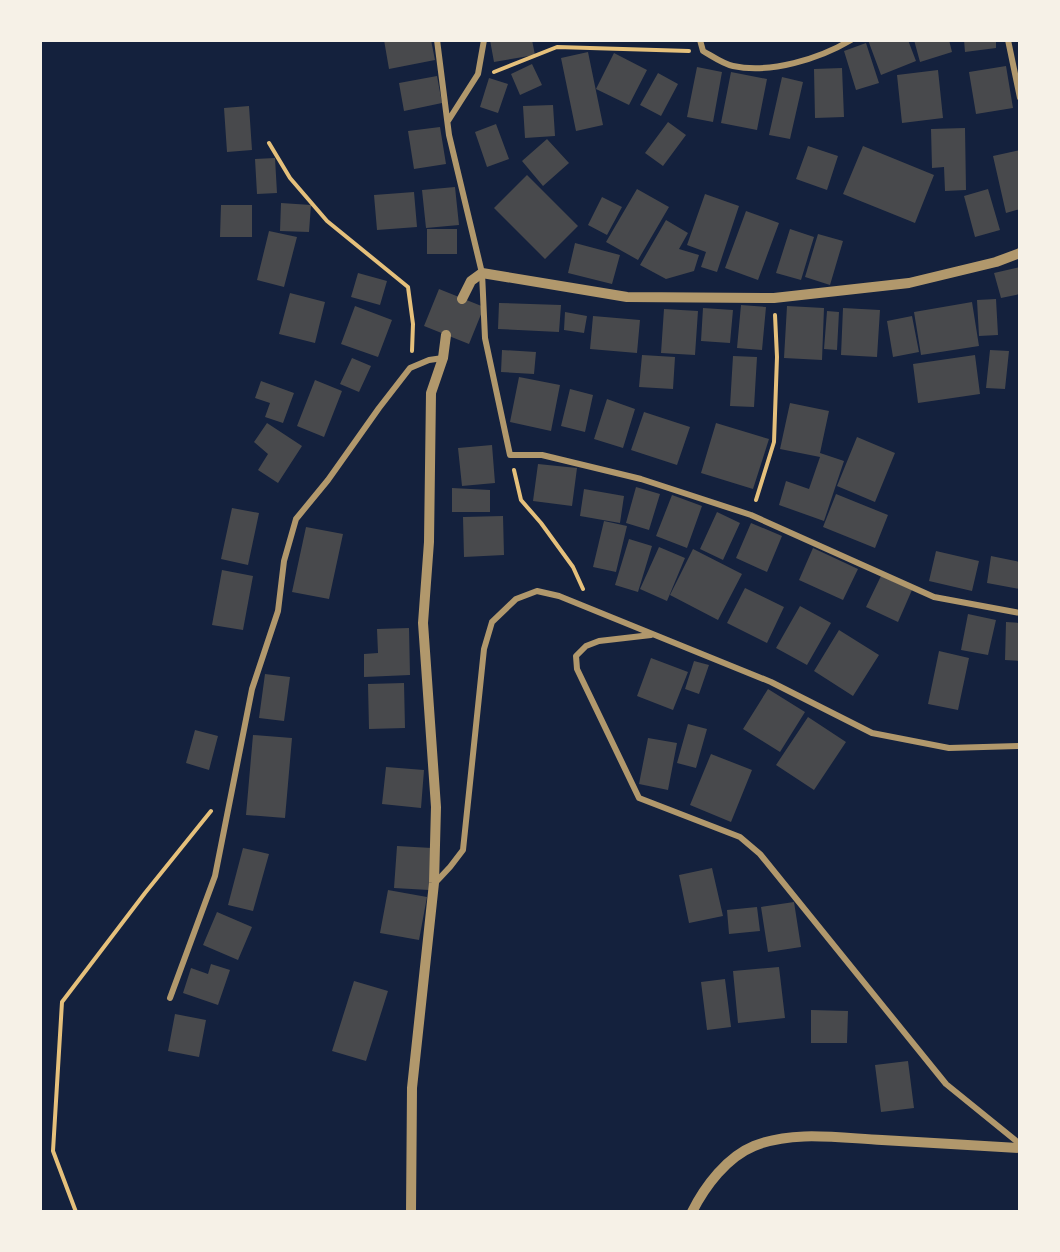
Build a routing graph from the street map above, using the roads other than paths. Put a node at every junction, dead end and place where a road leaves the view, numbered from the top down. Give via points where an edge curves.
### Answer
1 (436, 40) edge
2 (484, 40) edge
3 (700, 40) edge
4 (851, 40) edge
5 (1008, 40) edge
6 (1020, 98) edge
7 (448, 122) junction
8 (1020, 253) edge
9 (482, 273) junction
10 (462, 299) dead end
11 (446, 335) dead end
12 (443, 358) junction
13 (1020, 613) edge
14 (652, 635) junction
15 (1020, 746) edge
16 (434, 883) junction
17 (170, 998) dead end
18 (1020, 1146) edge
19 (411, 1212) edge
20 (692, 1212) edge

1 - 7 street
2 - 7 street via 478,74
3 - 4 street via 703,51 731,66 779,67 816,57
5 - 6 street
7 - 9 street
8 - 9 street via 909,284 774,298 627,297
9 - 10 street via 471,281
9 - 13 street via 485,339 510,455 542,455 641,479 751,515 934,597
11 - 12 street
12 - 16 street via 431,393 429,542 423,623 436,807
12 - 17 street via 410,368 296,519 284,561 278,611 252,688 215,876
14 - 15 street via 771,682 872,733 949,747
14 - 16 street via 559,596 537,591 516,599 492,622 484,649 463,850
14 - 18 street via 598,641 585,646 576,656 577,669 639,798 740,837 760,854 946,1084
16 - 19 street via 412,1088
18 - 20 street via 786,1137 753,1146 727,1163 699,1197

